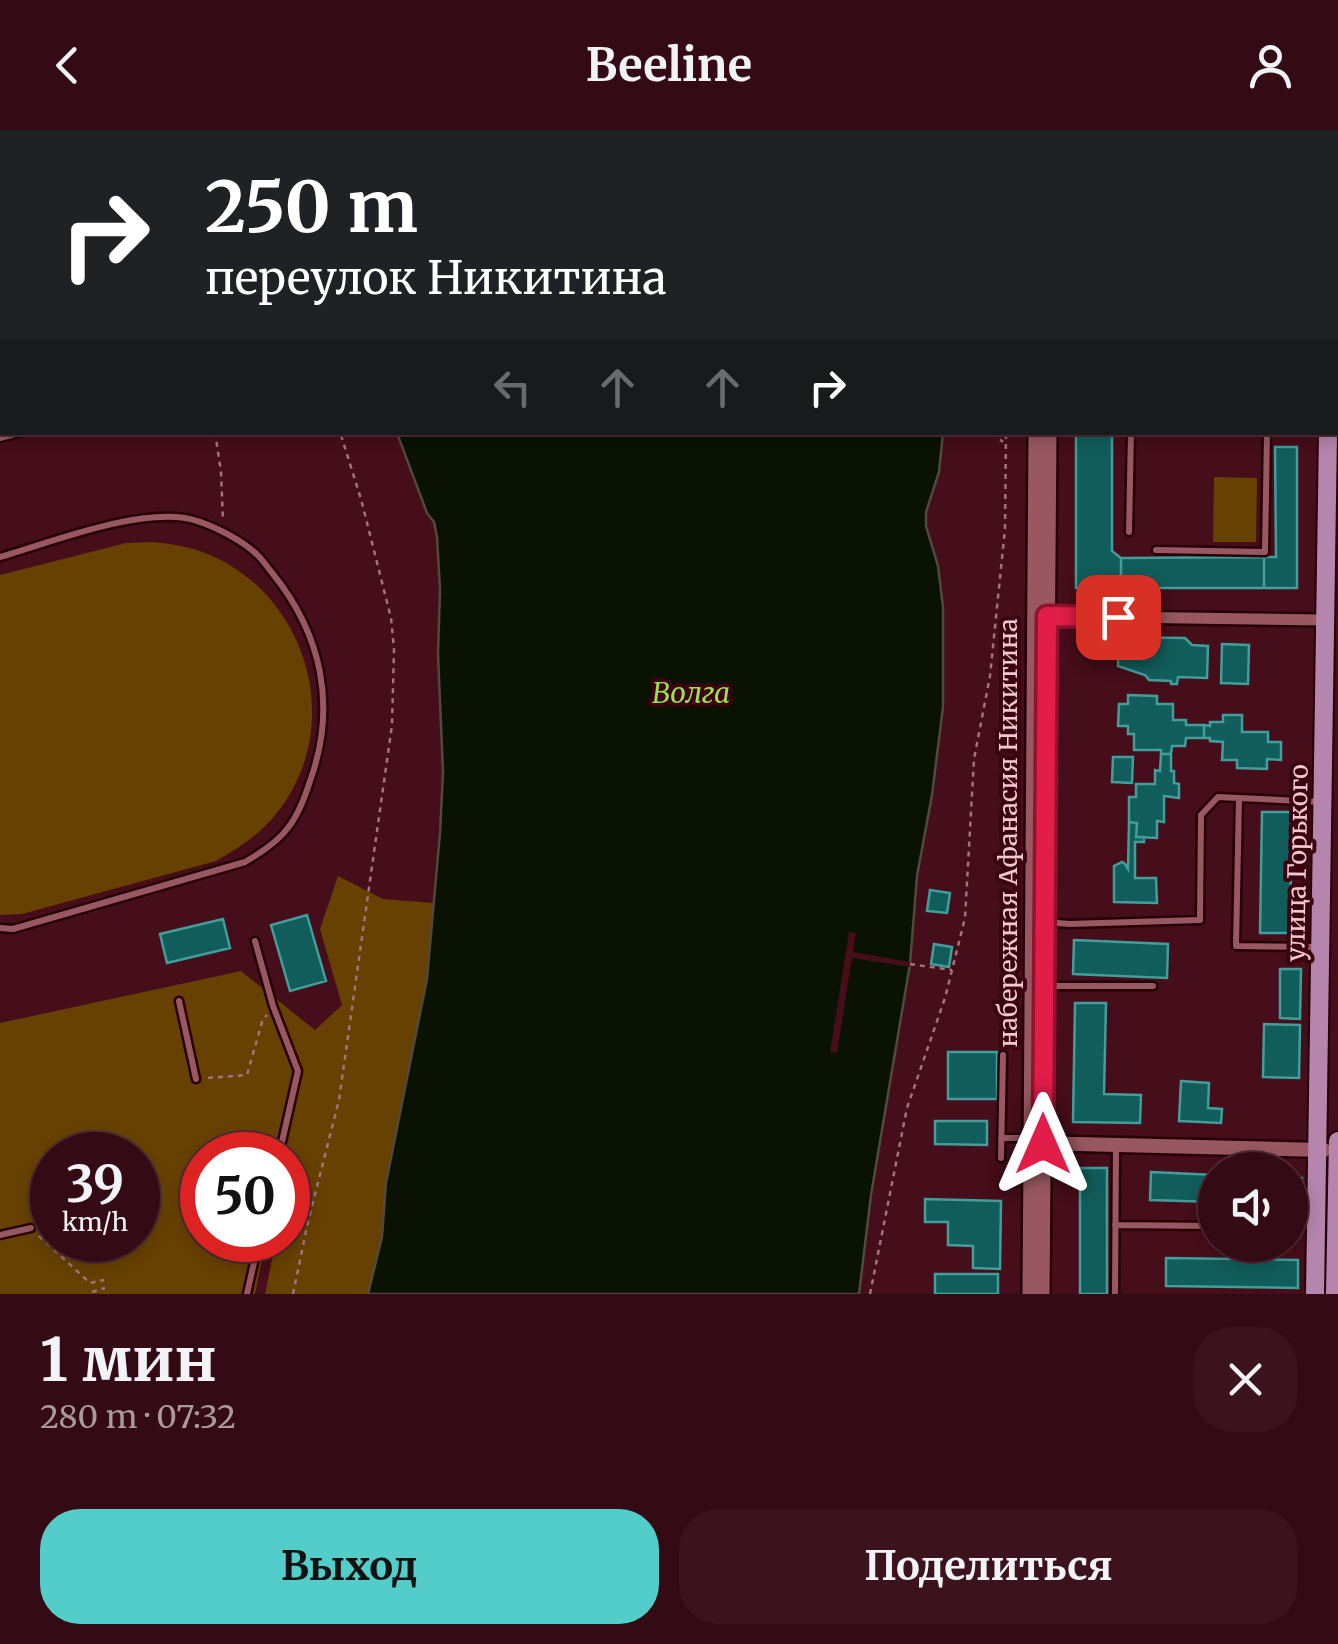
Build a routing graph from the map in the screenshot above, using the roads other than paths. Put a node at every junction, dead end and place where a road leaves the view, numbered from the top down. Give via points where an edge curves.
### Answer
1 (1036, 435) edge
2 (1049, 435) edge
3 (1131, 435) edge
4 (1267, 435) edge
5 (1328, 435) edge
6 (1130, 532) dead end
7 (1156, 550) dead end
8 (0, 557) edge
9 (1047, 616) junction
10 (1326, 620) junction
11 (1238, 798) junction
12 (1323, 802) junction
13 (1045, 922) junction
14 (0, 928) edge
15 (255, 940) dead end
16 (1320, 948) junction
17 (1044, 986) junction
18 (1154, 986) dead end
19 (179, 1002) dead end
20 (1003, 1055) dead end
21 (196, 1079) road end
22 (284, 1132) edge
23 (1002, 1138) junction
24 (1338, 1141) edge
25 (1036, 1144) junction
26 (1116, 1146) junction
27 (1317, 1150) junction
28 (1338, 1152) edge
29 (1001, 1158) dead end
30 (1115, 1225) junction
31 (1198, 1226) edge
32 (30, 1228) edge
33 (1337, 1230) edge
34 (0, 1235) edge
35 (254, 1262) edge
36 (1337, 1265) edge
37 (246, 1294) edge
38 (1030, 1294) edge
39 (1042, 1294) edge
40 (1115, 1294) edge
41 (1315, 1294) edge
42 (1336, 1294) edge

1 - 25 main road, набережная Афанасия Никитина
2 - 9 main road, набережная Афанасия Никитина
3 - 6 lane
4 - 7 lane via 1265,552
5 - 10 main road, улица Горького
8 - 14 lane via 140,517 187,518 224,532 254,551 289,594 308,628 324,692 318,758 304,798 287,829 265,849 245,862
9 - 10 street
9 - 13 main road, набережная Афанасия Никитина
10 - 12 main road, улица Горького
11 - 12 lane
11 - 13 lane via 1218,798 1201,815 1200,920
11 - 16 lane via 1236,946
12 - 16 main road, улица Горького
13 - 17 main road, набережная Афанасия Никитина
15 - 22 lane via 298,1071
16 - 27 main road, улица Горького
17 - 18 lane
17 - 25 main road, набережная Афанасия Никитина
19 - 21 lane
20 - 23 lane
23 - 25 lane
23 - 29 lane
24 - 28 main road
25 - 26 street
25 - 38 main road, набережная Афанасия Никитина
25 - 39 main road, набережная Афанасия Никитина
26 - 27 street
26 - 30 lane
27 - 28 street
27 - 41 main road, улица Горького
28 - 33 main road
30 - 31 lane
30 - 40 lane
32 - 34 lane
33 - 36 main road
35 - 37 lane
36 - 42 main road

